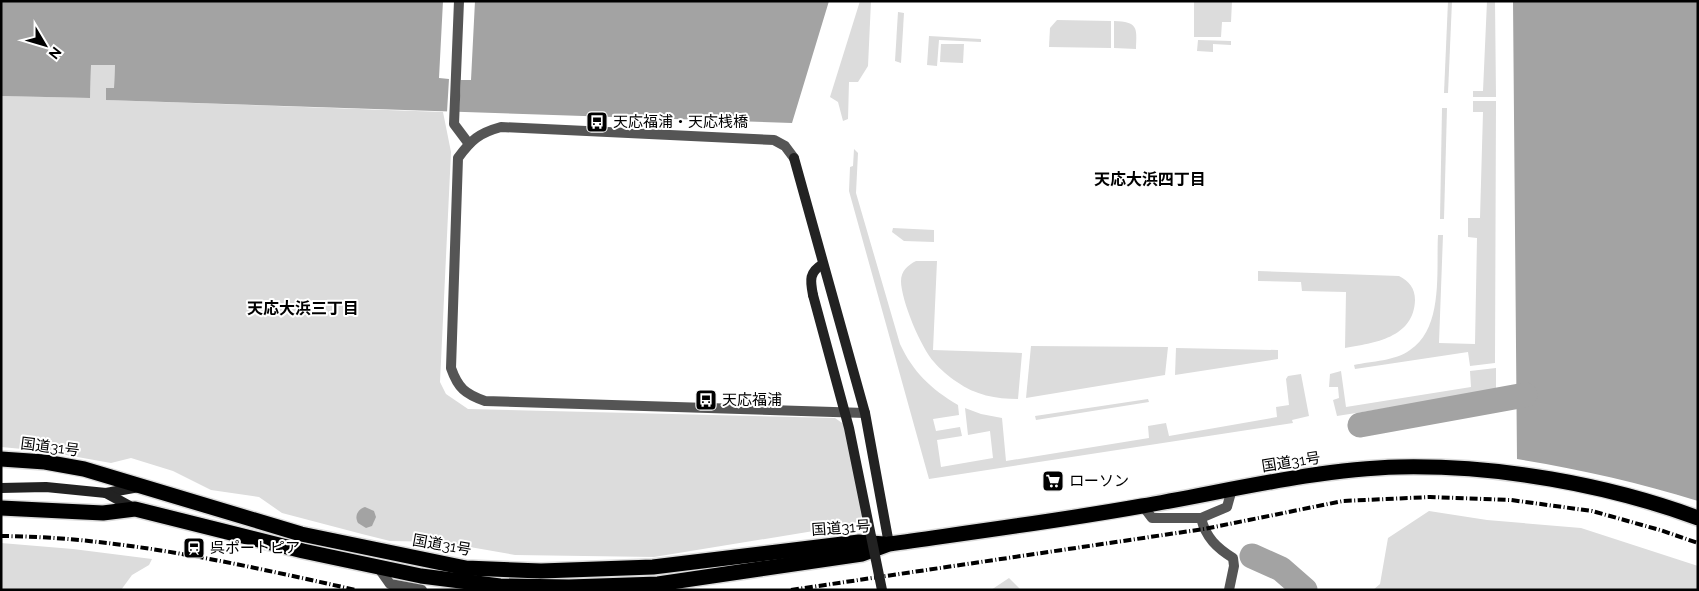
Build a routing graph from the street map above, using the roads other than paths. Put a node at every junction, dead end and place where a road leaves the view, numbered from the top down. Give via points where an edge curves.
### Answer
1 (459, 1) edge
2 (469, 144) junction
3 (823, 264) junction
4 (865, 413) junction
5 (1, 459) edge
6 (140, 487) junction
7 (1, 488) edge
8 (1232, 489) junction
9 (106, 493) junction
10 (1143, 506) junction
11 (1, 508) edge
12 (135, 508) junction
13 (1201, 518) junction
14 (1698, 518) edge
15 (889, 544) junction
16 (378, 567) junction
17 (444, 585) edge
18 (418, 589) edge
19 (882, 590) edge
20 (1229, 590) edge

1 - 2 street via 454,124
2 - 3 street via 484,131 511,128 774,140 785,146 794,158
2 - 4 street via 458,158 452,368 456,383 470,396 485,401
3 - 4 street
3 - 19 street, bridge via 814,270 810,279 812,295 849,428
4 - 15 street
5 - 6 highway, 国道31号 via 84,469
6 - 9 street
6 - 15 highway, 国道31号 via 300,534 466,568 541,571 654,567 859,542
7 - 9 street via 46,487
8 - 10 highway, 国道31号
8 - 13 street via 1227,507
8 - 14 highway, 国道31号 via 1326,474 1398,467 1464,469 1608,491
9 - 12 street
10 - 13 street via 1152,518
10 - 15 highway, 国道31号
11 - 12 highway, 国道31号 via 103,513
12 - 16 highway, 国道31号
13 - 20 street via 1212,543 1233,558
15 - 17 highway, 国道31号 via 862,554 658,584 569,588
16 - 17 highway, 国道31号
16 - 18 street via 390,584

